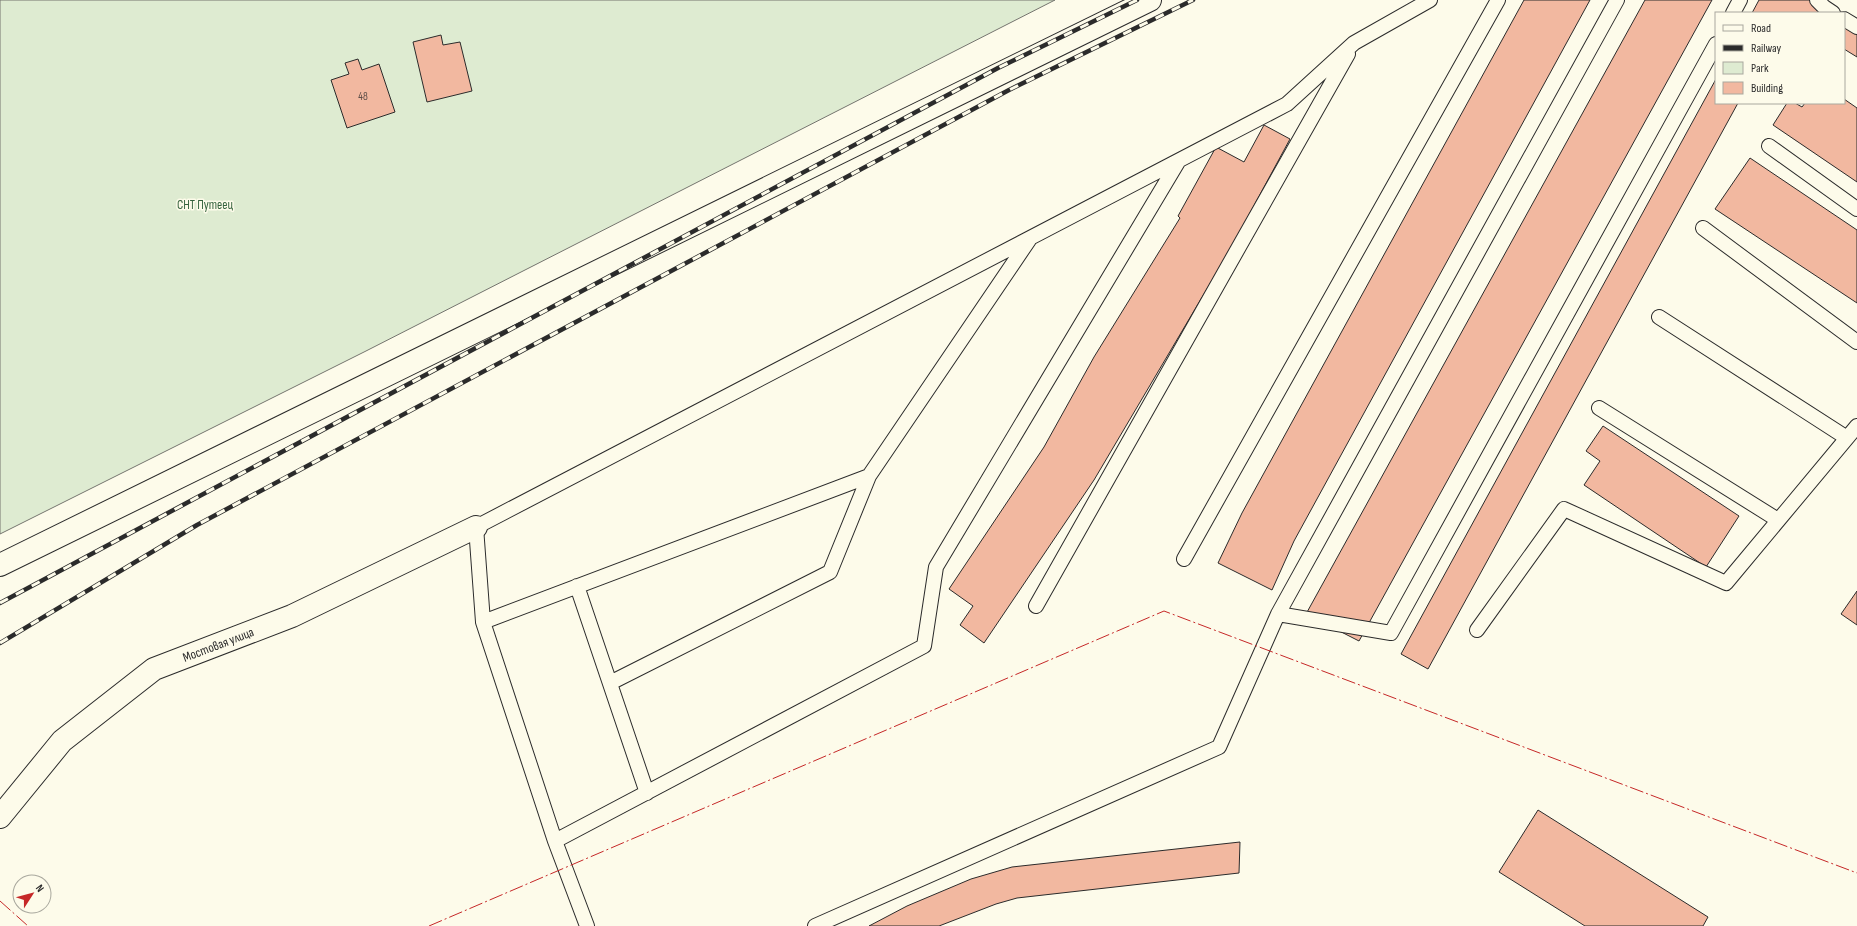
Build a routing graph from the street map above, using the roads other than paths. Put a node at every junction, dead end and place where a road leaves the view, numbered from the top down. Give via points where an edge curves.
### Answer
1 (1150, 0) edge
2 (1430, 0) edge
3 (1498, 0) edge
4 (1617, 0) edge
5 (1740, 0) edge
6 (1817, 0) edge
7 (1734, 12) edge
8 (1832, 12) edge
9 (1845, 20) edge
10 (1857, 27) edge
11 (1354, 43) junction
12 (1715, 46) edge
13 (1769, 146) dead end
14 (1178, 161) junction
15 (1857, 209) edge
16 (1703, 228) dead end
17 (1030, 238) junction
18 (1659, 317) dead end
19 (1857, 342) edge
20 (1599, 408) dead end
21 (1857, 426) edge
22 (1847, 438) junction
23 (869, 476) junction
24 (1778, 520) junction
25 (476, 527) junction
26 (1184, 559) dead end
27 (0, 565) edge
28 (577, 586) junction
29 (1036, 606) dead end
30 (1278, 614) junction
31 (483, 622) junction
32 (1477, 630) dead end
33 (610, 683) junction
34 (647, 792) junction
35 (0, 817) edge
36 (555, 841) junction
37 (587, 926) edge
38 (815, 926) edge

1 - 27 street
2 - 11 lane
3 - 26 lane
4 - 30 lane
5 - 7 lane
6 - 8 lane
9 - 10 lane
11 - 14 lane via 1287,104
11 - 29 lane
12 - 30 lane via 1391,633
13 - 15 lane
14 - 17 lane
14 - 34 lane via 936,567 924,646
16 - 19 lane
17 - 23 lane
17 - 25 lane
18 - 22 lane
20 - 24 lane
21 - 22 lane
22 - 24 lane
23 - 28 lane
23 - 33 lane via 830,572
24 - 32 lane via 1726,583 1564,509
25 - 31 lane
25 - 35 street, Мостовая улица via 292,616 154,669 62,741
28 - 31 lane
28 - 33 lane
30 - 38 lane via 1219,746
31 - 36 lane
33 - 34 lane
34 - 36 lane
36 - 37 lane

